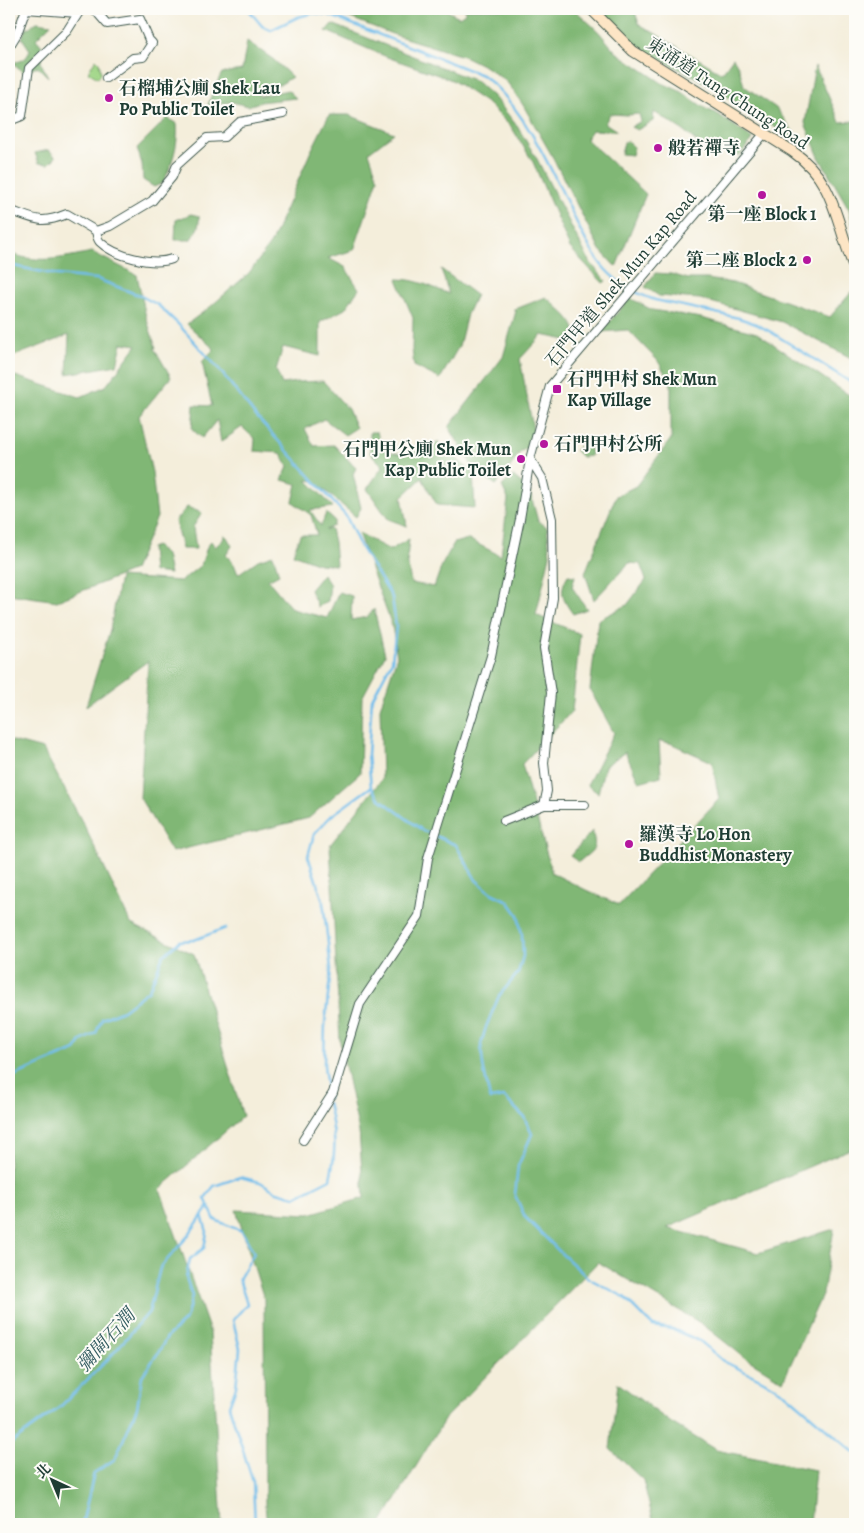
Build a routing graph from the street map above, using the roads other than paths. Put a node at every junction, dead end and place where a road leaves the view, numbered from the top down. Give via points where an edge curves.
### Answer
1 (94, 9) edge
2 (591, 9) edge
3 (80, 11) edge
4 (9, 47) edge
5 (106, 78) dead end
6 (283, 114) dead end
7 (9, 121) edge
8 (764, 134) junction
9 (9, 210) edge
10 (96, 231) junction
11 (172, 259) dead end
12 (855, 269) edge
13 (530, 459) junction
14 (544, 804) junction
15 (586, 805) dead end
16 (504, 821) dead end
17 (303, 1140) dead end

1 - 5 street via 107,24 140,19 152,43 143,57 133,58
2 - 8 main road, 東涌道 Tung Chung Road via 633,51
3 - 4 street via 26,9 18,34
3 - 7 street via 67,32 29,68 22,116
6 - 10 street via 240,122 224,137 207,138 177,166 152,201
8 - 12 main road, 東涌道 Tung Chung Road via 807,162 820,178 830,194
8 - 13 street, 石門甲道 Shek Mun Kap Road via 550,386
9 - 10 street via 40,221 67,214
10 - 11 street via 98,240 113,251 150,262
13 - 14 street via 542,478 552,519 553,598 544,648 551,693 544,762 547,791
13 - 17 street, 石門甲道 Shek Mun Kap Road via 491,656 428,858 420,916 360,1004 333,1093
14 - 15 street
14 - 16 street

